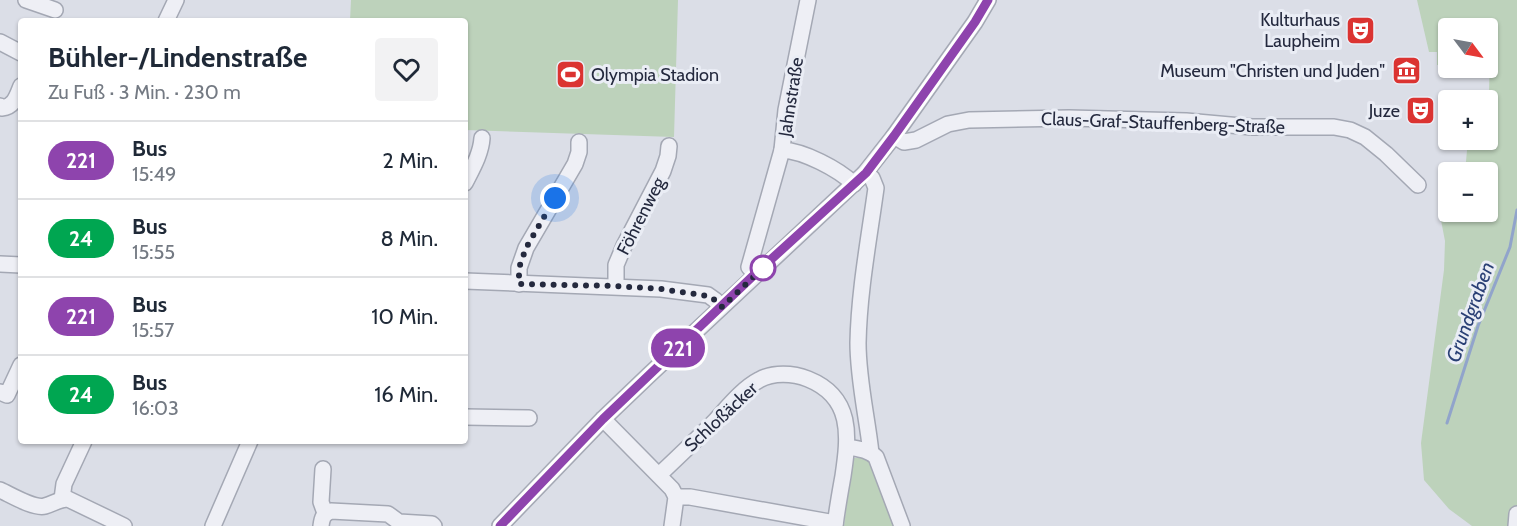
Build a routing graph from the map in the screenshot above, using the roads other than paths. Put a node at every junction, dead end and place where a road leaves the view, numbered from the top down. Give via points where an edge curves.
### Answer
1 (26, 0) edge
2 (176, 0) edge
3 (808, 0) edge
4 (988, 0) edge
5 (55, 10) edge
6 (168, 18) edge
7 (0, 42) edge
8 (18, 51) edge
9 (18, 93) edge
10 (0, 106) edge
11 (894, 136) junction
12 (482, 138) dead end
13 (579, 142) dead end
14 (669, 146) dead end
15 (782, 150) junction
16 (866, 173) junction
17 (468, 177) edge
18 (854, 184) junction
19 (1418, 185) dead end
20 (0, 264) edge
21 (18, 265) edge
22 (755, 274) junction
23 (468, 281) edge
24 (519, 284) junction
25 (616, 286) junction
26 (722, 307) junction
27 (18, 371) edge
28 (861, 391) junction
29 (0, 392) edge
30 (836, 400) junction
31 (468, 417) edge
32 (529, 418) dead end
33 (603, 419) junction
34 (83, 444) edge
35 (248, 444) edge
36 (847, 447) junction
37 (871, 453) junction
38 (323, 469) dead end
39 (659, 475) junction
40 (0, 490) edge
41 (676, 497) junction
42 (62, 499) junction
43 (1517, 514) edge
44 (323, 520) edge
45 (409, 524) edge
46 (835, 525) edge
47 (124, 526) edge
48 (213, 526) edge
49 (434, 526) edge
50 (500, 526) edge
51 (672, 526) edge
52 (902, 526) edge
53 (1516, 526) edge

1 - 5 street
2 - 6 street
3 - 15 street, Jahnstraße
4 - 11 street
7 - 8 street
9 - 10 street via 14,103
11 - 16 street
11 - 19 street, Claus-Graf-Stauffenberg-Straße via 904,142 916,140 948,124 969,120 1093,118 1334,128 1365,137
12 - 17 street
13 - 24 street via 575,164 526,248 519,268
14 - 25 street, Föhrenweg via 663,171 616,266
15 - 18 street, Jahnstraße via 806,156
15 - 22 street via 749,267
16 - 18 street
16 - 28 street via 876,188 860,310
18 - 22 street
20 - 21 street
22 - 26 street
23 - 24 street
24 - 25 street
25 - 26 street via 708,296
26 - 33 street
27 - 29 street via 7,395
28 - 30 street
28 - 37 street
30 - 36 street via 845,419
30 - 39 street, Schloßäcker via 819,385 800,376 774,375 759,380
31 - 32 street
33 - 39 street
33 - 50 street
34 - 42 street via 64,484
35 - 48 street
36 - 37 street
36 - 46 street
37 - 52 street via 880,464
38 - 44 street
39 - 41 street
40 - 42 street via 37,507
41 - 46 street
41 - 51 street
42 - 47 street
43 - 53 street
44 - 45 street via 331,511 388,514
45 - 49 street

